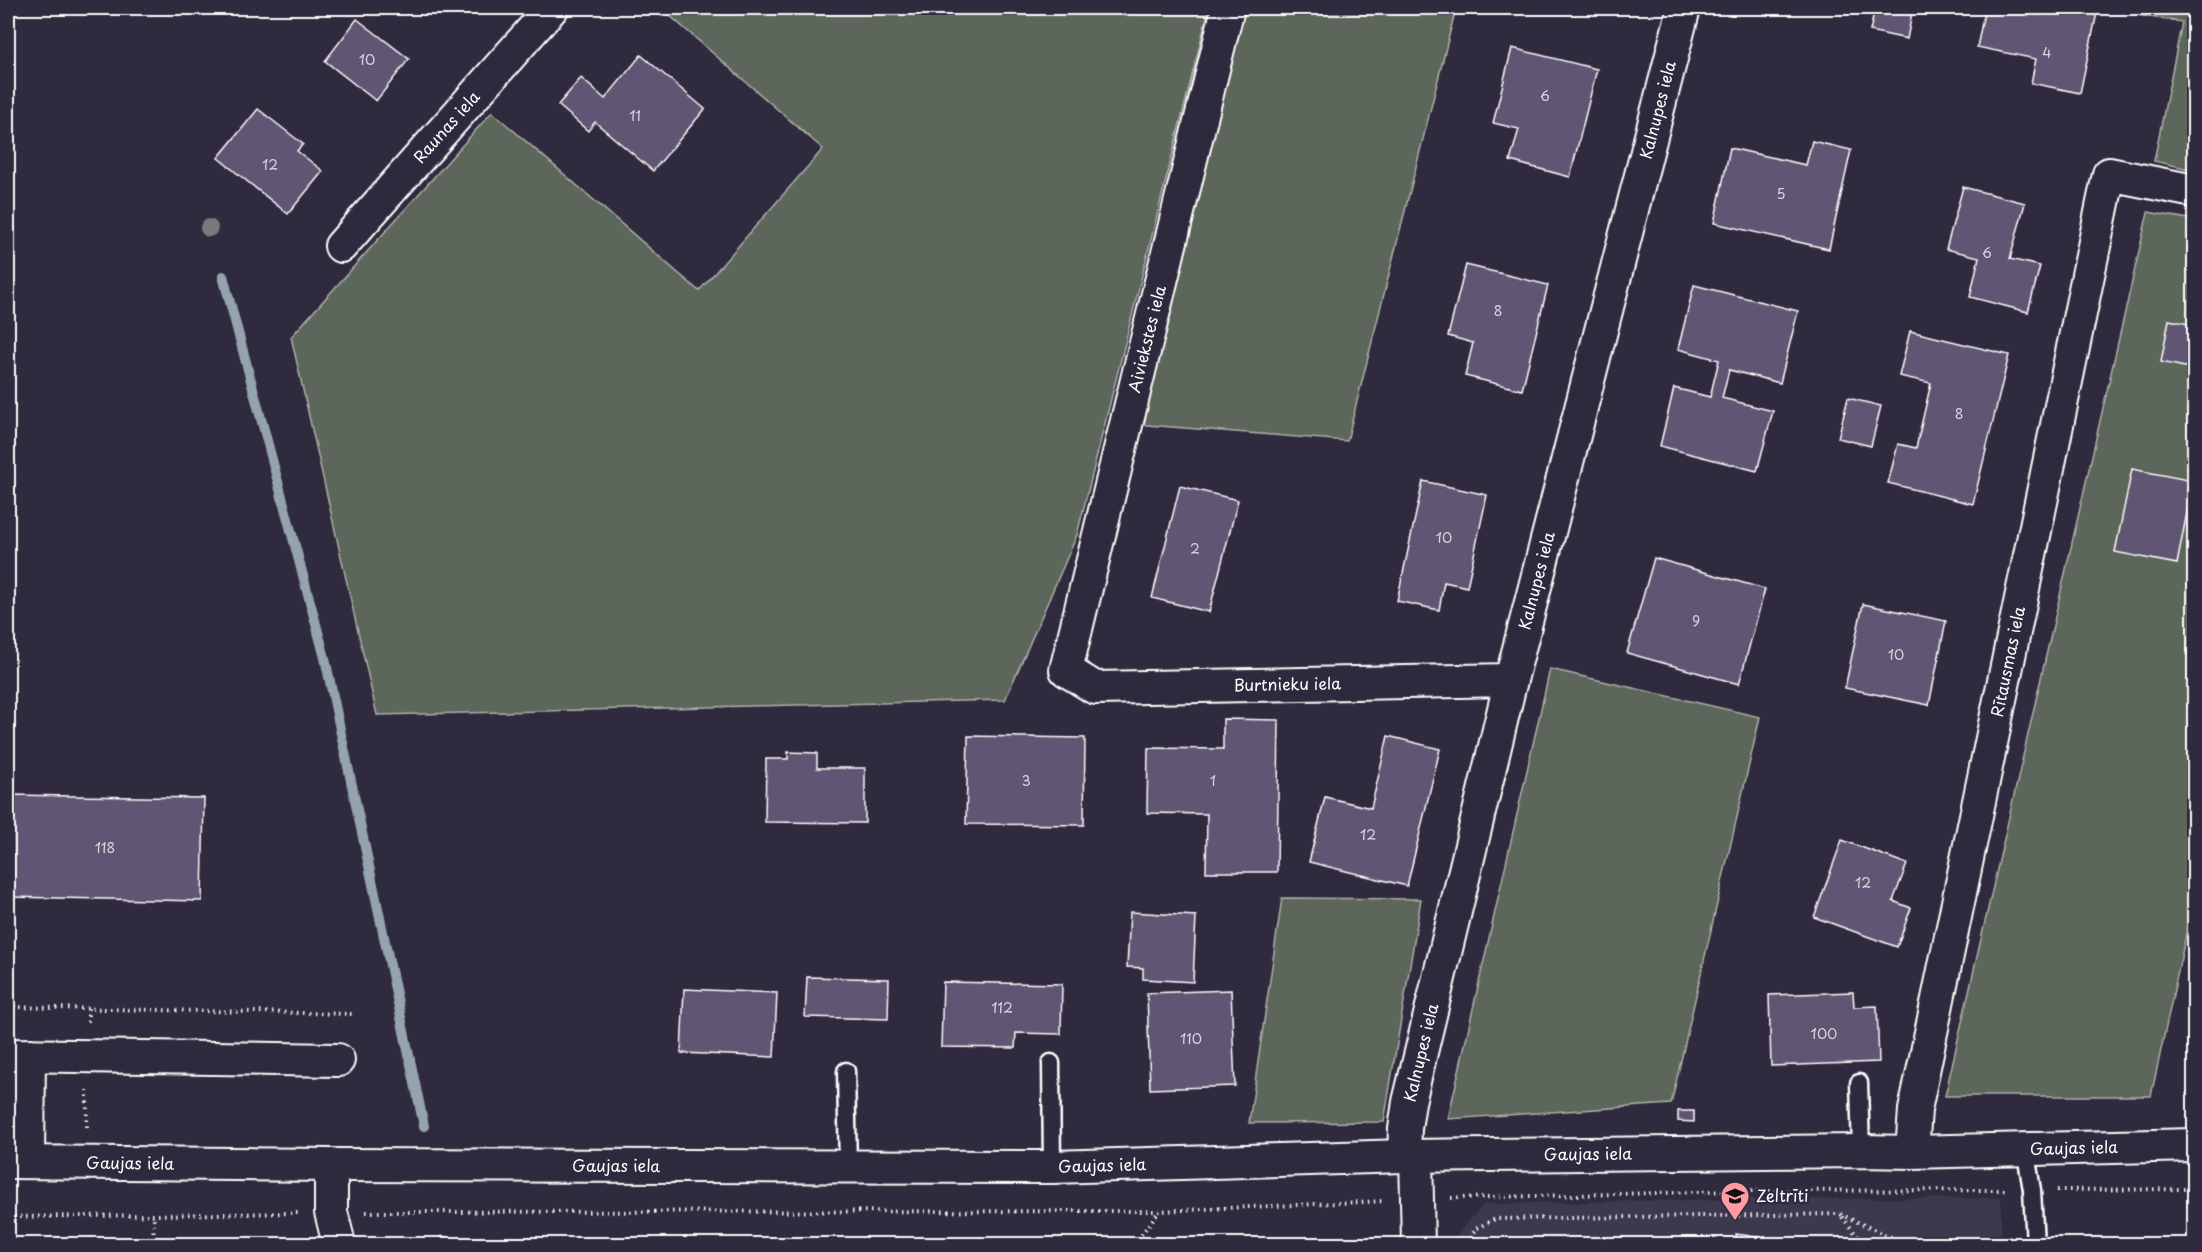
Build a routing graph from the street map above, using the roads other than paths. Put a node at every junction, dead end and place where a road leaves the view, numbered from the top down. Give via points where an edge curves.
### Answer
1 (552, 8) edge
2 (1228, 8) edge
3 (1684, 8) edge
4 (2194, 191) edge
5 (341, 246) dead end
6 (1066, 670) joint
7 (1511, 680) junction
8 (18, 1055) edge
9 (338, 1060) dead end
10 (1052, 1063) dead end
11 (846, 1071) dead end
12 (1859, 1083) dead end
13 (2194, 1145) edge
14 (2025, 1148) junction
15 (1861, 1151) junction
16 (1912, 1152) junction
17 (1410, 1156) junction
18 (18, 1162) edge
19 (331, 1165) junction
20 (848, 1167) junction
21 (1052, 1167) junction
22 (339, 1245) edge
23 (1418, 1245) edge
24 (2035, 1245) edge

1 - 5 street, Raunas iela
2 - 6 street, Aiviekstes iela
3 - 7 street, Kalnupes iela
4 - 16 street, Rītausmas iela via 2109,174 1915,1110
6 - 7 street, Burtnieku iela via 1095,687
7 - 17 street, Kalnupes iela via 1408,1102 1405,1130
8 - 9 street
8 - 18 street
10 - 21 lane
11 - 20 lane
12 - 15 lane
13 - 14 street, Gaujas iela
14 - 16 street, Gaujas iela
14 - 24 lane
15 - 16 street, Gaujas iela
15 - 17 street, Gaujas iela
17 - 21 street, Gaujas iela
17 - 23 street, Kalnupes iela via 1419,1199
18 - 19 street, Gaujas iela
19 - 20 street, Gaujas iela
19 - 22 street via 331,1212
20 - 21 street, Gaujas iela

